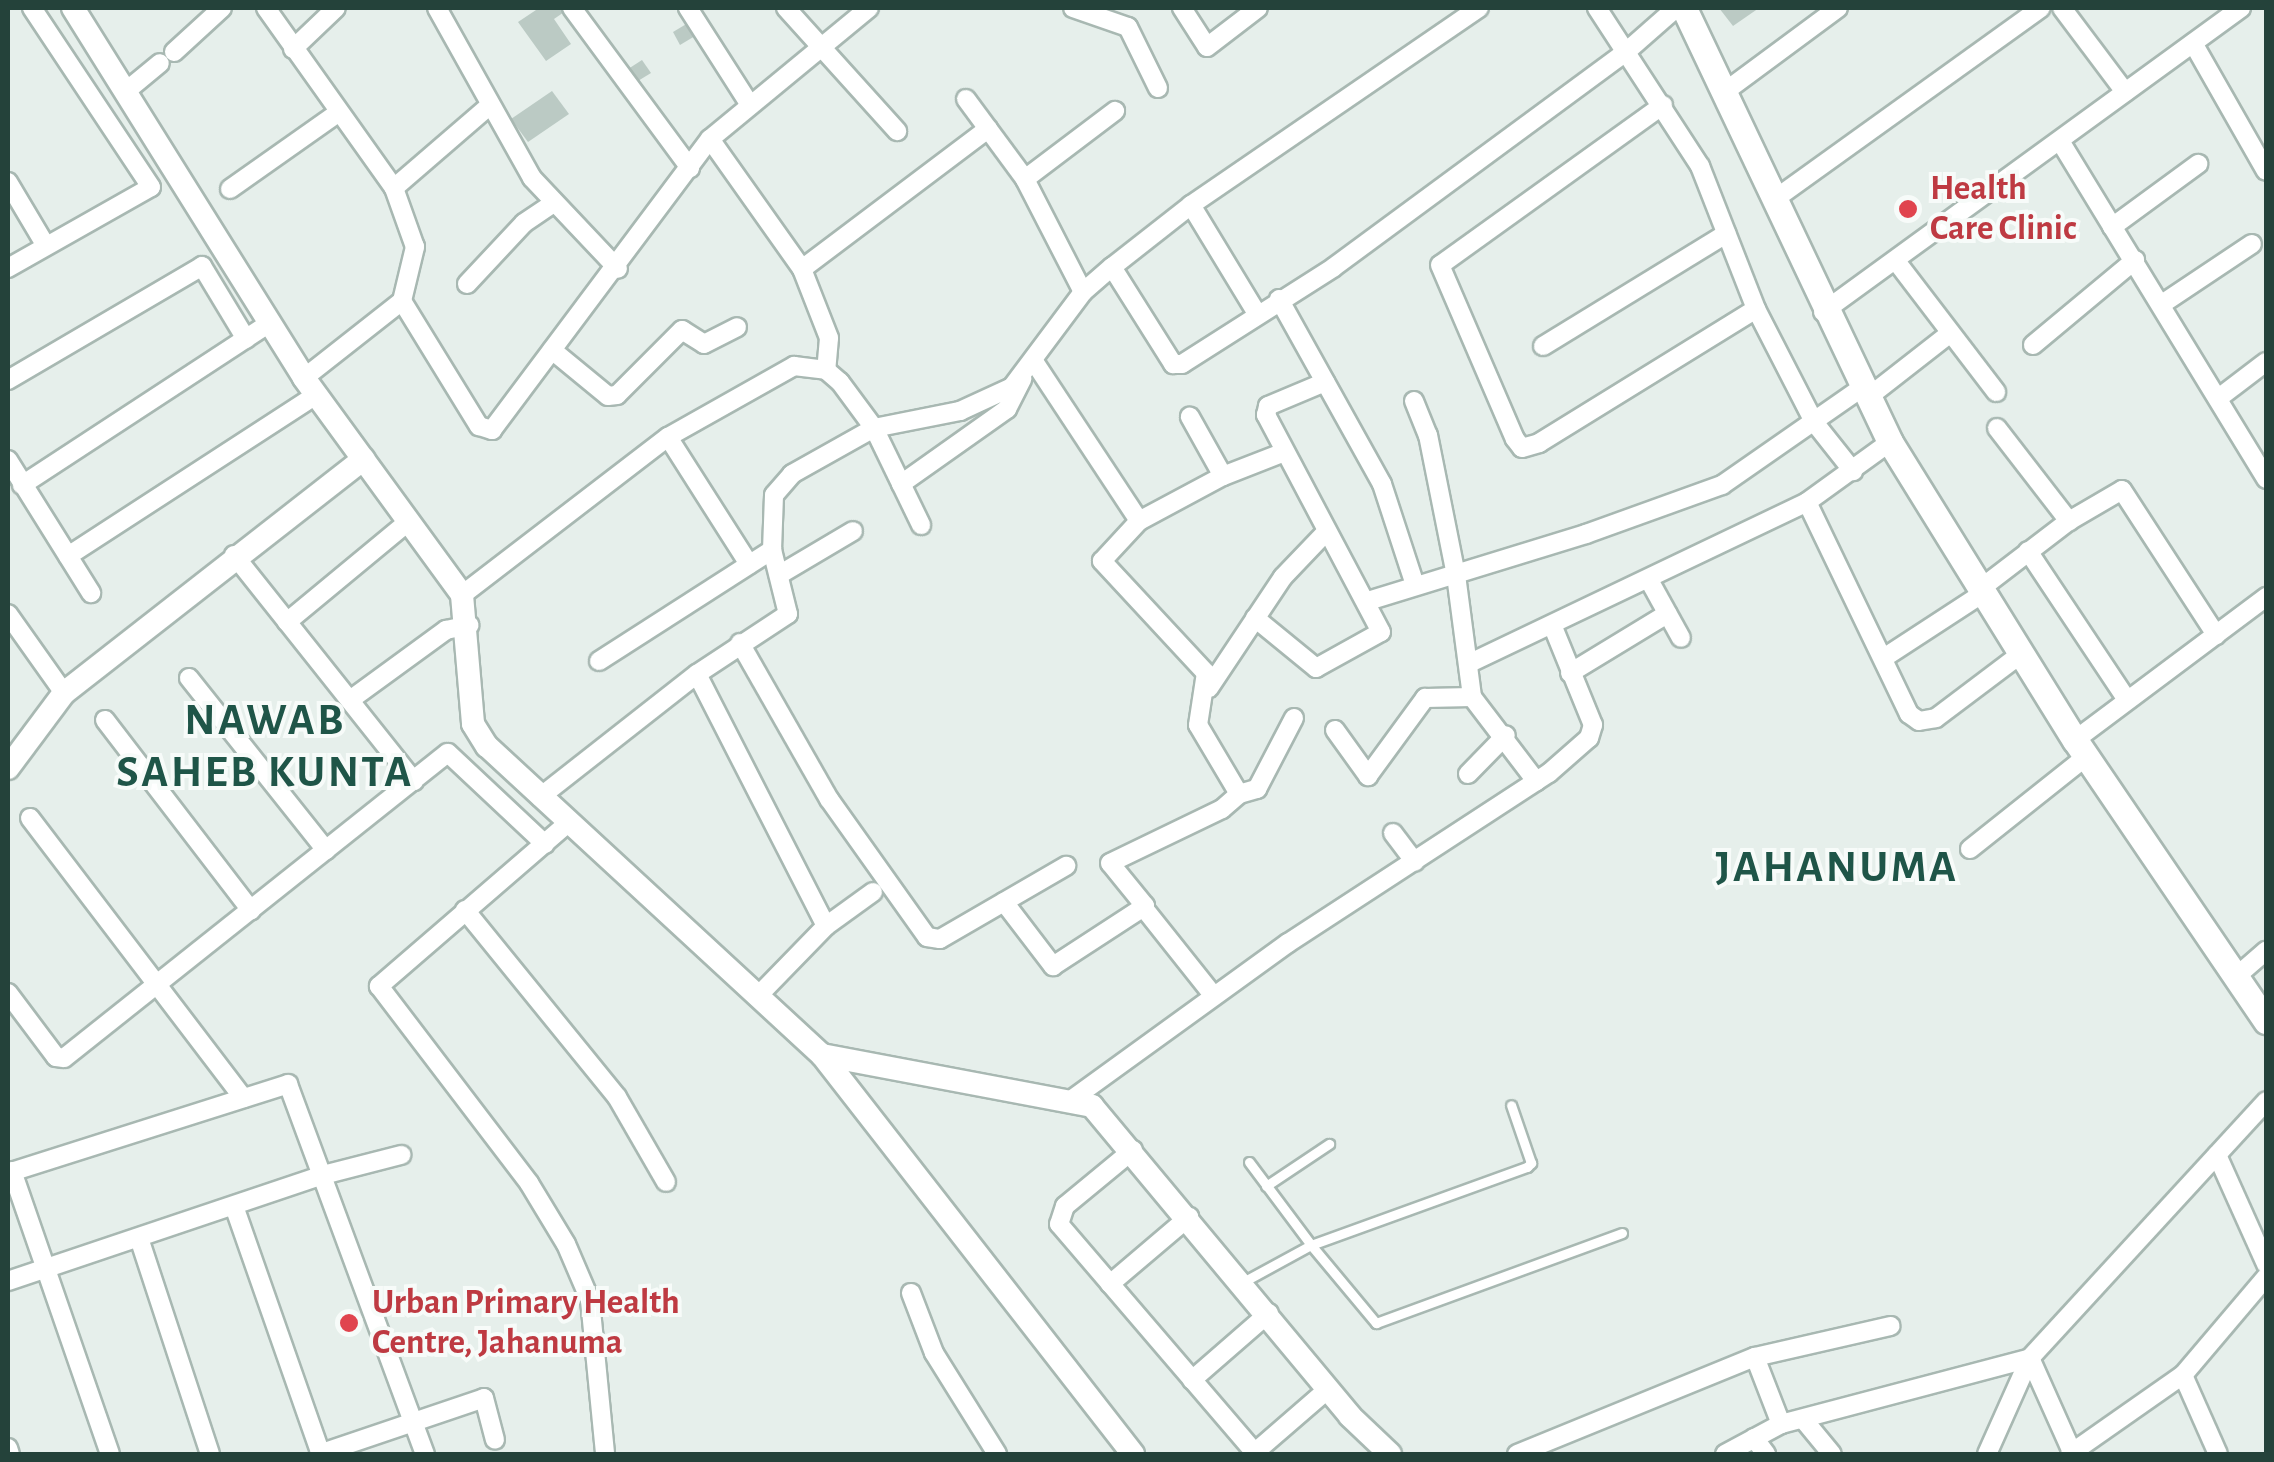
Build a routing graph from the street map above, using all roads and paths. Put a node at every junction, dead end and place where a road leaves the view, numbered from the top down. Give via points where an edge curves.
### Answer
1 (32, 8) edge
2 (73, 8) edge
3 (222, 8) edge
4 (266, 8) edge
5 (336, 8) edge
6 (437, 8) edge
7 (572, 8) edge
8 (688, 8) edge
9 (786, 8) edge
10 (869, 8) edge
11 (1182, 8) edge
12 (1258, 8) edge
13 (1479, 8) edge
14 (1597, 8) edge
15 (1676, 8) edge
16 (1684, 8) edge
17 (1838, 8) edge
18 (2040, 8) edge
19 (2062, 8) edge
20 (2208, 8) edge
21 (2241, 8) edge
22 (1079, 9) edge
23 (2220, 24) junction
24 (2192, 43) junction
25 (820, 45) junction
26 (293, 48) junction
27 (1627, 52) junction
28 (1158, 88) dead end
29 (125, 92) junction
30 (2126, 92) junction
31 (1723, 93) junction
32 (966, 98) dead end
33 (748, 102) junction
34 (1662, 104) junction
35 (489, 106) junction
36 (1115, 111) dead end
37 (339, 112) junction
38 (988, 129) junction
39 (897, 131) dead end
40 (710, 139) junction
41 (2060, 141) junction
42 (2198, 164) dead end
43 (690, 168) junction
44 (2266, 171) edge
45 (1025, 179) junction
46 (8, 182) edge
47 (394, 188) junction
48 (230, 189) dead end
49 (1776, 199) junction
50 (551, 205) junction
51 (1190, 205) junction
52 (2112, 227) junction
53 (1726, 234) junction
54 (2252, 244) dead end
55 (46, 246) junction
56 (2135, 260) junction
57 (1896, 261) junction
58 (1112, 267) junction
59 (8, 268) edge
60 (618, 269) junction
61 (802, 269) junction
62 (467, 284) dead end
63 (1083, 292) junction
64 (1279, 299) junction
65 (402, 301) junction
66 (2162, 304) junction
67 (1756, 309) junction
68 (1256, 312) junction
69 (1823, 312) junction
70 (270, 323) junction
71 (737, 326) dead end
72 (1948, 335) junction
73 (246, 338) junction
74 (2033, 345) dead end
75 (1544, 346) dead end
76 (552, 350) junction
77 (2266, 362) edge
78 (1029, 369) junction
79 (826, 370) junction
80 (8, 380) edge
81 (1324, 382) junction
82 (310, 387) junction
83 (1865, 392) junction
84 (1996, 392) dead end
85 (2220, 397) junction
86 (1414, 401) dead end
87 (1190, 417) dead end
88 (1814, 422) junction
89 (874, 428) junction
90 (1997, 428) dead end
91 (668, 438) junction
92 (1890, 442) junction
93 (1282, 453) junction
94 (364, 458) junction
95 (8, 460) edge
96 (1852, 471) junction
97 (1223, 476) junction
98 (2266, 479) edge
99 (901, 484) junction
100 (22, 485) junction
101 (1807, 502) junction
102 (1139, 520) junction
103 (2069, 520) junction
104 (409, 521) junction
105 (921, 525) dead end
106 (853, 530) dead end
107 (1325, 532) junction
108 (772, 550) junction
109 (2028, 551) junction
110 (234, 555) junction
111 (68, 556) junction
112 (749, 564) junction
113 (779, 575) junction
114 (1456, 576) junction
115 (1650, 580) junction
116 (1415, 584) junction
117 (1981, 591) junction
118 (91, 594) dead end
119 (462, 595) junction
120 (2266, 597) edge
121 (1368, 600) junction
122 (8, 614) edge
123 (1668, 614) junction
124 (1254, 618) junction
125 (288, 622) junction
126 (469, 625) junction
127 (1553, 627) junction
128 (2216, 635) junction
129 (1681, 638) dead end
130 (740, 644) junction
131 (2020, 654) junction
132 (1885, 657) junction
133 (599, 661) dead end
134 (1470, 663) junction
135 (697, 674) junction
136 (1570, 674) junction
137 (189, 678) dead end
138 (1208, 688) junction
139 (64, 693) junction
140 (1472, 696) junction
141 (350, 700) junction
142 (2127, 700) junction
143 (1294, 718) dead end
144 (105, 720) dead end
145 (1335, 730) dead end
146 (1506, 735) junction
147 (2082, 748) junction
148 (8, 768) edge
149 (1468, 774) dead end
150 (414, 780) junction
151 (1536, 781) junction
152 (1239, 794) junction
153 (540, 797) junction
154 (30, 818) dead end
155 (568, 823) junction
156 (1392, 833) dead end
157 (545, 844) junction
158 (1970, 849) dead end
159 (326, 850) junction
160 (1415, 862) junction
161 (1066, 866) dead end
162 (873, 892) dead end
163 (1004, 902) junction
164 (1143, 907) junction
165 (251, 910) junction
166 (466, 910) junction
167 (826, 926) junction
168 (2266, 951) edge
169 (2238, 974) junction
170 (156, 984) junction
171 (8, 994) edge
172 (1213, 995) junction
173 (757, 996) junction
174 (2266, 1021) edge
175 (822, 1055) junction
176 (243, 1098) junction
177 (1071, 1100) junction
178 (2266, 1102) edge
179 (1510, 1105) dead end
180 (1330, 1144) dead end
181 (1133, 1150) junction
182 (401, 1155) dead end
183 (2217, 1155) junction
184 (1249, 1162) dead end
185 (10, 1172) edge
186 (323, 1175) junction
187 (666, 1182) dead end
188 (1266, 1186) junction
189 (234, 1206) junction
190 (1189, 1217) junction
191 (1622, 1234) dead end
192 (139, 1238) junction
193 (1311, 1245) junction
194 (2266, 1264) edge
195 (46, 1269) junction
196 (2266, 1277) edge
197 (8, 1282) edge
198 (1243, 1282) junction
199 (1110, 1284) junction
200 (911, 1293) dead end
201 (1269, 1312) junction
202 (1890, 1326) dead end
203 (1755, 1357) junction
204 (2030, 1358) junction
205 (2183, 1375) junction
206 (1192, 1380) junction
207 (1327, 1390) junction
208 (412, 1419) junction
209 (1803, 1419) junction
210 (1781, 1424) junction
211 (1754, 1438) junction
212 (495, 1440) dead end
213 (110, 1454) edge
214 (210, 1454) edge
215 (320, 1454) edge
216 (425, 1454) edge
217 (604, 1454) edge
218 (997, 1454) edge
219 (1133, 1454) edge
220 (1254, 1454) edge
221 (1390, 1454) edge
222 (1517, 1454) edge
223 (1724, 1454) edge
224 (1766, 1454) edge
225 (1832, 1454) edge
226 (1987, 1454) edge
227 (2071, 1454) edge
228 (2218, 1454) edge

1 - 55 street via 151,187
2 - 29 street
3 - 29 street
4 - 26 street
5 - 26 street
6 - 35 street
7 - 43 street
8 - 33 street
9 - 25 street
10 - 25 street
11 - 12 street via 1207,47
13 - 51 street
14 - 27 street
15 - 27 street
16 - 31 main road
17 - 31 street
18 - 49 street
19 - 30 street
20 - 23 street
21 - 23 street
22 - 28 street via 1128,27
23 - 24 street
24 - 30 street
24 - 44 street
25 - 33 street
25 - 39 street
26 - 37 street
27 - 34 street
27 - 64 street via 1334,267
29 - 70 street
30 - 41 street
31 - 49 main road
32 - 38 street
33 - 40 street
34 - 53 street via 1700,166
34 - 67 street via 1440,266 1515,439 1522,448 1539,443
35 - 47 street
35 - 50 street
36 - 45 street
37 - 47 street
37 - 48 street
38 - 45 street
38 - 61 street
40 - 43 street
40 - 61 street
41 - 52 street
41 - 57 street
42 - 52 street
43 - 60 street
45 - 63 street
46 - 55 street
47 - 65 street via 415,247
49 - 69 main road
50 - 60 street
50 - 62 street via 524,222
51 - 58 street
51 - 68 street
52 - 56 street
53 - 67 street
53 - 75 street
54 - 66 street
55 - 59 street
56 - 66 street
56 - 74 street
57 - 69 street
57 - 72 street
58 - 63 street
58 - 68 street via 1177,366
60 - 76 street
61 - 79 street via 829,338
63 - 78 street
64 - 68 street
64 - 81 street
65 - 76 street via 484,431 496,427
65 - 82 street
66 - 85 street
67 - 88 street
69 - 83 main road
70 - 73 street
70 - 82 street
71 - 76 street via 704,344 682,330 617,395 608,396
72 - 83 street
72 - 84 street
73 - 80 street via 202,266
73 - 100 street
77 - 85 street
78 - 89 street via 960,411
78 - 99 street via 1007,409
78 - 102 street
79 - 89 street
79 - 91 street via 776,370
81 - 93 street via 1265,410
81 - 116 street via 1382,484
82 - 94 street
82 - 111 street
83 - 88 street
83 - 92 main road
85 - 98 street
86 - 114 street via 1428,435
87 - 97 street
88 - 96 street
88 - 114 street via 1722,484
89 - 99 street
89 - 108 street via 782,484 774,496
90 - 103 street
91 - 112 street
91 - 119 street
92 - 96 street
92 - 117 main road
93 - 97 street
93 - 107 street
94 - 104 street
94 - 110 street
95 - 100 street
96 - 101 street
97 - 102 street
99 - 105 street
100 - 111 street
101 - 115 street
101 - 132 street
102 - 138 street via 1102,561 1202,667
103 - 109 street
103 - 128 street via 2122,490
104 - 119 street
104 - 125 street
106 - 113 street
107 - 121 street
107 - 124 street
108 - 112 street
108 - 113 street
109 - 117 street
109 - 142 street
110 - 125 street
110 - 139 street
111 - 118 street
112 - 133 street
113 - 130 street via 788,614
114 - 116 street
114 - 134 street
115 - 123 street
115 - 127 street
116 - 121 street
117 - 131 main road
117 - 132 street
119 - 126 street
120 - 128 street
121 - 124 street via 1379,637 1316,668
122 - 139 street
123 - 129 street
123 - 136 street
124 - 138 street
125 - 141 street
126 - 141 street via 446,630
126 - 153 street via 473,724
127 - 134 street
127 - 136 street
128 - 142 street
130 - 135 street
130 - 163 street via 830,799 928,937 940,939
131 - 132 street via 1925,724 1909,714
131 - 147 main road
134 - 140 street
135 - 153 street
135 - 167 street
136 - 151 street via 1594,729
137 - 159 street
138 - 152 street via 1198,725
139 - 148 street
140 - 145 street via 1425,698 1368,776
140 - 146 street
141 - 150 street
142 - 147 street
143 - 152 street via 1257,789
144 - 165 street
146 - 149 street
146 - 151 street
147 - 158 street
147 - 169 main road
150 - 157 street via 452,754
150 - 159 street
151 - 160 street
152 - 164 street via 1222,809 1110,864
153 - 155 street
154 - 170 street
155 - 157 street
155 - 173 street
156 - 160 street
157 - 166 street
159 - 165 street
160 - 172 street
161 - 163 street
162 - 167 street
163 - 164 street via 1050,966
164 - 172 street
165 - 170 street
166 - 187 street via 617,1097
166 - 217 street via 382,980 380,992 529,1183 566,1244 590,1300
167 - 173 street
168 - 169 street
169 - 174 main road
170 - 171 street via 60,1059
170 - 176 street
172 - 177 street
173 - 175 street
175 - 177 street
175 - 219 street
176 - 185 street
176 - 186 street via 288,1084
177 - 181 street via 1106,1118
178 - 183 street
179 - 193 lane via 1527,1167
180 - 188 lane
181 - 190 street
181 - 199 street via 1058,1216
182 - 186 street
183 - 194 street
183 - 204 street
184 - 188 lane
185 - 195 street
186 - 189 street
186 - 208 street
188 - 193 lane
189 - 192 street
189 - 215 street
190 - 198 street
190 - 199 street
191 - 193 lane via 1376,1323
192 - 195 street
192 - 214 street
193 - 198 lane
195 - 197 street
195 - 213 street
196 - 205 street
198 - 201 street
199 - 206 street
200 - 218 street via 934,1353
201 - 206 street
201 - 207 street
202 - 203 street
203 - 210 street
203 - 222 street
204 - 209 street
204 - 226 street
204 - 227 street
205 - 227 street
205 - 228 street
206 - 220 street
207 - 220 street
207 - 221 street
208 - 212 street via 484,1398
208 - 215 street
208 - 216 street
209 - 210 street
209 - 225 street
210 - 211 street
211 - 223 street
211 - 224 street

